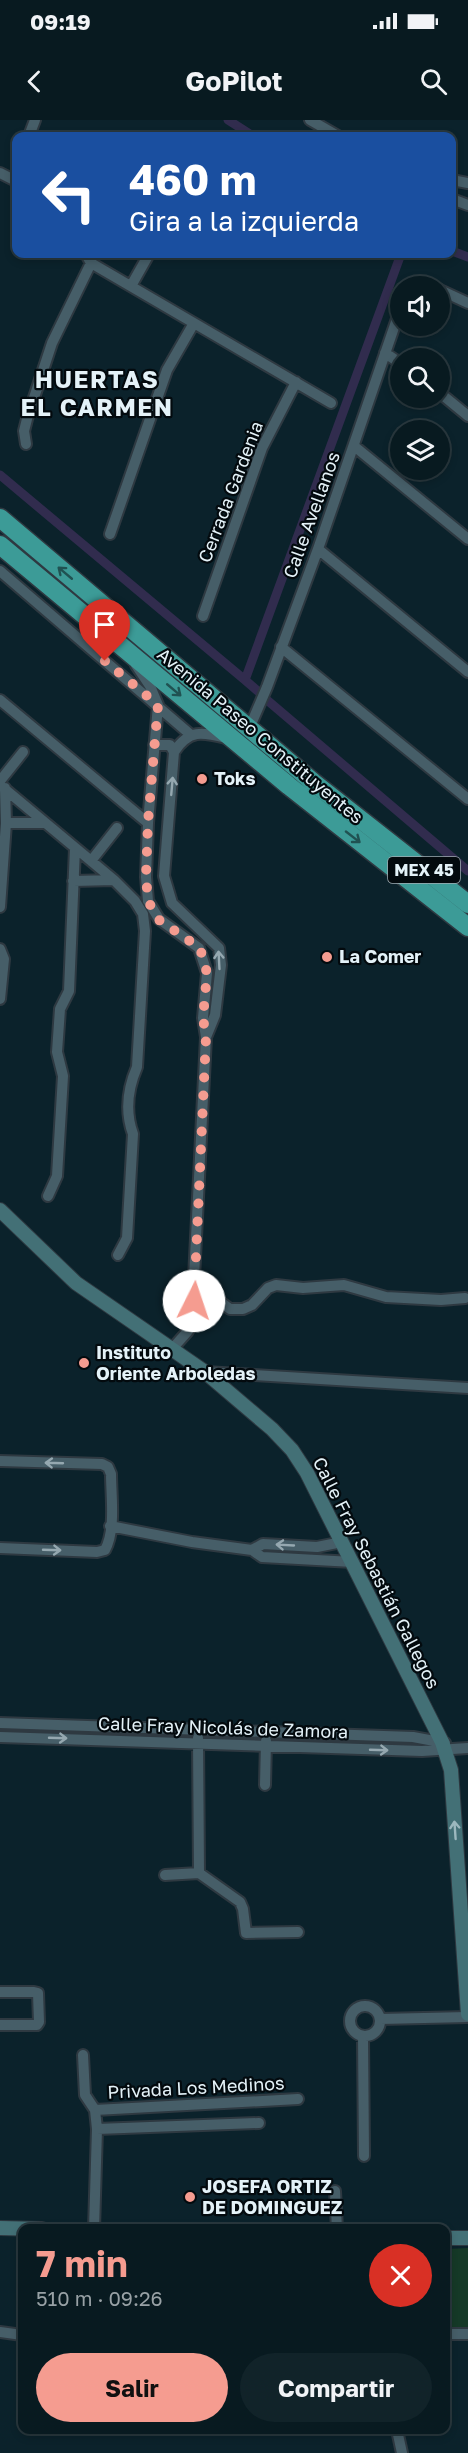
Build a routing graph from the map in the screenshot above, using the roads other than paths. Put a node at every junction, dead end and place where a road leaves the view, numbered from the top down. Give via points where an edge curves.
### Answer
1 (310, 120) edge
2 (331, 132) edge
3 (88, 258) edge
4 (147, 258) edge
5 (131, 286) junction
6 (450, 295) edge
7 (468, 303) edge
8 (194, 323) junction
9 (392, 336) edge
10 (386, 353) junction
11 (390, 356) edge
12 (296, 382) junction
13 (450, 401) edge
14 (330, 403) dead end
15 (468, 416) edge
16 (26, 444) dead end
17 (354, 446) junction
18 (0, 518) edge
19 (110, 534) dead end
20 (468, 539) edge
21 (0, 545) edge
22 (318, 549) junction
23 (0, 554) edge
24 (22, 564) junction
25 (0, 571) edge
26 (203, 616) dead end
27 (281, 646) junction
28 (129, 653) junction
29 (468, 672) edge
30 (0, 700) edge
31 (158, 705) junction
32 (249, 729) junction
33 (191, 735) junction
34 (235, 740) junction
35 (154, 745) junction
36 (23, 752) dead end
37 (174, 752) junction
38 (2, 785) edge
39 (468, 799) edge
40 (148, 822) junction
41 (6, 823) junction
42 (45, 823) junction
43 (117, 828) dead end
44 (75, 848) junction
45 (91, 861) junction
46 (114, 880) junction
47 (73, 881) junction
48 (467, 903) edge
49 (0, 908) edge
50 (468, 930) edge
51 (0, 949) edge
52 (0, 999) edge
53 (206, 1037) junction
54 (48, 1196) dead end
55 (0, 1210) edge
56 (118, 1256) dead end
57 (195, 1283) junction
58 (465, 1298) dead end
59 (172, 1349) junction
60 (205, 1372) junction
61 (468, 1388) edge
62 (0, 1461) edge
63 (110, 1526) junction
64 (342, 1542) junction
65 (0, 1548) edge
66 (252, 1550) junction
67 (353, 1562) junction
68 (0, 1724) edge
69 (197, 1729) junction
70 (266, 1731) junction
71 (0, 1737) edge
72 (198, 1744) junction
73 (266, 1746) junction
74 (447, 1746) junction
75 (468, 1748) edge
76 (265, 1785) dead end
77 (199, 1873) junction
78 (165, 1875) dead end
79 (298, 1932) dead end
80 (0, 1992) edge
81 (468, 2016) edge
82 (380, 2019) junction
83 (0, 2025) edge
84 (363, 2036) junction
85 (83, 2055) dead end
86 (298, 2099) dead end
87 (95, 2110) junction
88 (259, 2123) dead end
89 (97, 2129) junction
90 (364, 2156) dead end
91 (335, 2191) dead end
92 (94, 2224) edge
93 (337, 2224) edge
94 (0, 2228) edge
95 (18, 2228) edge
96 (450, 2238) edge
97 (468, 2238) edge
98 (0, 2332) edge
99 (18, 2334) edge
100 (450, 2334) edge
101 (468, 2334) edge
102 (398, 2434) edge
103 (402, 2453) edge

1 - 2 street
3 - 5 street
3 - 16 street via 52,343 27,419
4 - 5 street
5 - 8 street
6 - 7 street
8 - 12 street
8 - 19 street via 167,370
9 - 10 street, Calle Avellanos
10 - 11 street
10 - 17 street, Calle Avellanos
12 - 14 street
12 - 26 street, Cerrada Gardenia via 262,448
13 - 15 street
17 - 20 street
17 - 22 street, Calle Avellanos
32 -> 18 highway, Avenida Paseo Constituyentes / MEX 45
21 - 24 highway, Avenida Paseo Constituyentes / MEX 45
22 - 27 street, Calle Avellanos
22 - 29 street
23 - 24 highway
24 - 28 highway, Avenida Paseo Constituyentes / MEX 45
25 - 31 street
27 - 32 street, Calle Avellanos
27 - 39 street
28 - 31 street
28 -> 34 highway, Avenida Paseo Constituyentes / MEX 45
30 - 40 street
31 - 33 street
31 - 35 street
32 - 48 highway, Avenida Paseo Constituyentes / MEX 45
33 - 34 street via 210,734
33 - 37 street
34 -> 50 highway, Avenida Paseo Constituyentes / MEX 45
35 - 37 street via 170,744
35 - 40 street
36 - 38 street
53 -> 37 street via 215,1015 221,965 219,948 172,903 164,876
38 - 41 street
38 - 42 street
40 - 53 street via 148,901 159,920 200,948 207,973 203,1018
41 - 42 street
41 - 49 street
42 - 44 street
43 - 45 street
44 - 45 street
44 - 47 street
45 - 46 street
46 - 47 street
46 - 56 street via 135,900 143,914 145,931 137,1067 130,1083 128,1120 133,1134 127,1238
47 - 54 street via 69,991 60,1009 57,1052 63,1076 57,1176
51 - 52 street via 4,959
53 - 57 street
55 - 59 street, Calle Fray Sebastián Gallegos via 76,1283
57 - 58 street via 230,1309 243,1310 276,1285 351,1285 386,1297
57 - 59 street via 188,1331
59 - 60 street, Calle Fray Sebastián Gallegos
60 - 61 street
60 - 64 street, Calle Fray Sebastián Gallegos via 292,1450
63 -> 62 street via 108,1467
65 -> 63 street via 97,1552 105,1550
63 - 66 street
64 -> 66 street via 317,1547 263,1544
64 - 67 street, Calle Fray Sebastián Gallegos
66 - 67 street via 262,1557
67 - 74 street, Calle Fray Sebastián Gallegos
68 - 69 street, Calle Fray Nicolás de Zamora
69 - 70 street, Calle Fray Nicolás de Zamora
69 - 72 street
70 - 73 street
70 - 74 street, Calle Fray Nicolás de Zamora via 413,1737
71 -> 72 street, Calle Fray Nicolás de Zamora
72 - 73 street, Calle Fray Nicolás de Zamora
72 - 77 street
73 -> 74 street, Calle Fray Nicolás de Zamora via 422,1751
73 - 76 street
74 - 75 street
81 -> 74 street, Calle Fray Sebastián Gallegos
77 - 78 street
77 - 79 street via 240,1902 246,1933
80 - 83 street via 34,1992 40,1998 37,2025
81 - 82 street
82 - 84 street via 373,2033
82 - 84 street via 370,2006 353,2011 351,2028
84 - 90 street
85 - 87 street, Privada Los Medinos via 86,2096
86 - 87 street, Privada Los Medinos
87 - 89 street, Privada Los Medinos
88 - 89 street, Privada Los Medinos
89 - 92 street, Privada Los Medinos
91 - 93 street
94 - 95 street
96 - 97 street
98 - 99 street
100 - 101 street
102 - 103 street

